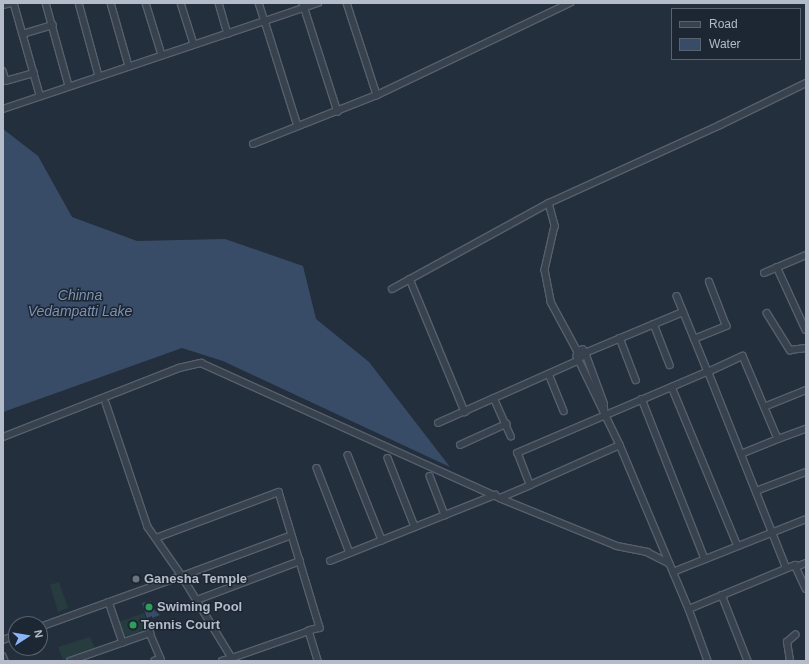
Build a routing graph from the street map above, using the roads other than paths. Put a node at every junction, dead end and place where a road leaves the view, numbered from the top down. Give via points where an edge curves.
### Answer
1 (11, 3) edge
2 (14, 3) edge
3 (46, 3) edge
4 (79, 3) edge
5 (111, 3) edge
6 (146, 3) edge
7 (181, 3) edge
8 (219, 3) edge
9 (259, 3) edge
10 (318, 3) edge
11 (347, 3) edge
12 (570, 3) edge
13 (3, 5) edge
14 (303, 5) edge
15 (265, 21) junction
16 (52, 25) junction
17 (23, 34) junction
18 (228, 34) junction
19 (194, 44) junction
20 (162, 55) junction
21 (129, 66) junction
22 (3, 72) edge
23 (34, 73) junction
24 (99, 76) junction
25 (806, 83) edge
26 (69, 86) junction
27 (40, 95) junction
28 (377, 95) junction
29 (3, 109) edge
30 (338, 112) junction
31 (298, 126) junction
32 (253, 144) dead end
33 (549, 203) junction
34 (806, 255) edge
35 (777, 267) junction
36 (764, 273) dead end
37 (410, 279) junction
38 (709, 282) dead end
39 (392, 289) dead end
40 (677, 296) dead end
41 (683, 312) junction
42 (767, 313) dead end
43 (654, 324) junction
44 (806, 330) edge
45 (620, 338) junction
46 (694, 339) junction
47 (806, 348) edge
48 (585, 354) junction
49 (579, 356) junction
50 (670, 365) dead end
51 (708, 372) junction
52 (549, 374) junction
53 (636, 380) dead end
54 (672, 386) junction
55 (806, 390) edge
56 (494, 398) junction
57 (642, 399) junction
58 (106, 403) dead end
59 (764, 407) junction
60 (564, 411) dead end
61 (465, 412) junction
62 (605, 416) junction
63 (438, 423) dead end
64 (506, 424) junction
65 (806, 429) edge
66 (511, 436) dead end
67 (3, 437) edge
68 (778, 439) junction
69 (460, 445) dead end
70 (620, 445) junction
71 (741, 454) junction
72 (348, 455) dead end
73 (388, 458) dead end
74 (317, 468) dead end
75 (806, 472) edge
76 (430, 476) dead end
77 (530, 485) junction
78 (756, 491) junction
79 (497, 496) junction
80 (445, 515) junction
81 (806, 519) edge
82 (416, 527) junction
83 (773, 532) junction
84 (287, 537) dead end
85 (156, 538) junction
86 (382, 540) junction
87 (738, 546) junction
88 (350, 553) junction
89 (705, 559) junction
90 (330, 560) dead end
91 (300, 561) junction
92 (669, 563) junction
93 (806, 563) edge
94 (796, 567) junction
95 (786, 568) junction
96 (673, 572) junction
97 (182, 576) junction
98 (806, 589) edge
99 (722, 595) junction
100 (197, 600) junction
101 (109, 602) junction
102 (688, 609) junction
103 (48, 624) edge
104 (309, 631) junction
105 (795, 635) dead end
106 (123, 643) junction
107 (3, 656) edge
108 (232, 658) junction
109 (5, 661) edge
110 (70, 661) edge
111 (155, 661) edge
112 (222, 661) edge
113 (318, 661) edge
114 (708, 661) edge
115 (748, 661) edge
116 (790, 661) edge

1 - 13 street
2 - 17 street
3 - 16 street
4 - 24 street
5 - 21 street
6 - 20 street
7 - 19 street
8 - 18 street
9 - 15 street
10 - 14 street
11 - 28 street
12 - 28 street
14 - 15 street
14 - 30 street
15 - 18 street
15 - 31 street
16 - 17 street
16 - 26 street
17 - 23 street
18 - 19 street
19 - 20 street
20 - 21 street
21 - 24 street
22 - 23 street via 6,81
23 - 27 street
24 - 26 street
25 - 33 street via 720,126
26 - 27 street
27 - 29 street
28 - 30 street
30 - 31 street
31 - 32 street
33 - 37 street
33 - 49 street via 555,226 545,270 551,302
34 - 35 street
35 - 36 street
35 - 44 street
37 - 39 street
37 - 61 street
38 - 46 street via 726,326
40 - 41 street
41 - 43 street
41 - 46 street
42 - 47 street via 790,350
43 - 45 street
43 - 50 street
45 - 48 street
45 - 53 street
46 - 51 street
48 - 49 street via 583,350
48 - 62 street via 604,403
49 - 52 street via 577,361
49 - 62 street
51 - 54 street
51 - 59 street via 743,356
51 - 71 street
52 - 56 street
52 - 60 street
54 - 57 street
54 - 87 street
55 - 59 street
56 - 61 street
56 - 64 street
57 - 62 street
57 - 89 street
58 - 85 street via 148,527
59 - 68 street
61 - 63 street
62 - 70 street
62 - 77 street via 518,453
64 - 66 street
64 - 69 street
65 - 68 street
67 - 79 street via 179,368 201,363
68 - 71 street
70 - 77 street
70 - 92 street
71 - 78 street
72 - 86 street
73 - 82 street
74 - 88 street
75 - 78 street
76 - 80 street
77 - 79 street
78 - 83 street
79 - 80 street
79 - 92 street via 617,546 647,552
80 - 82 street
81 - 83 street
82 - 86 street
83 - 87 street
83 - 95 street
84 - 97 street
85 - 91 street via 279,492
85 - 97 street
86 - 88 street
87 - 89 street
88 - 90 street
89 - 96 street
91 - 100 street
91 - 104 street via 320,628
92 - 96 street
93 - 94 street
94 - 95 street via 795,565
94 - 98 street
95 - 99 street
96 - 102 street
97 - 100 street
97 - 101 street
99 - 102 street
99 - 115 street
100 - 108 street
101 - 103 street
101 - 106 street
102 - 114 street
104 - 108 street
104 - 113 street
105 - 116 street via 787,642
106 - 110 street
106 - 111 street via 150,633 161,659
107 - 109 street
108 - 112 street

